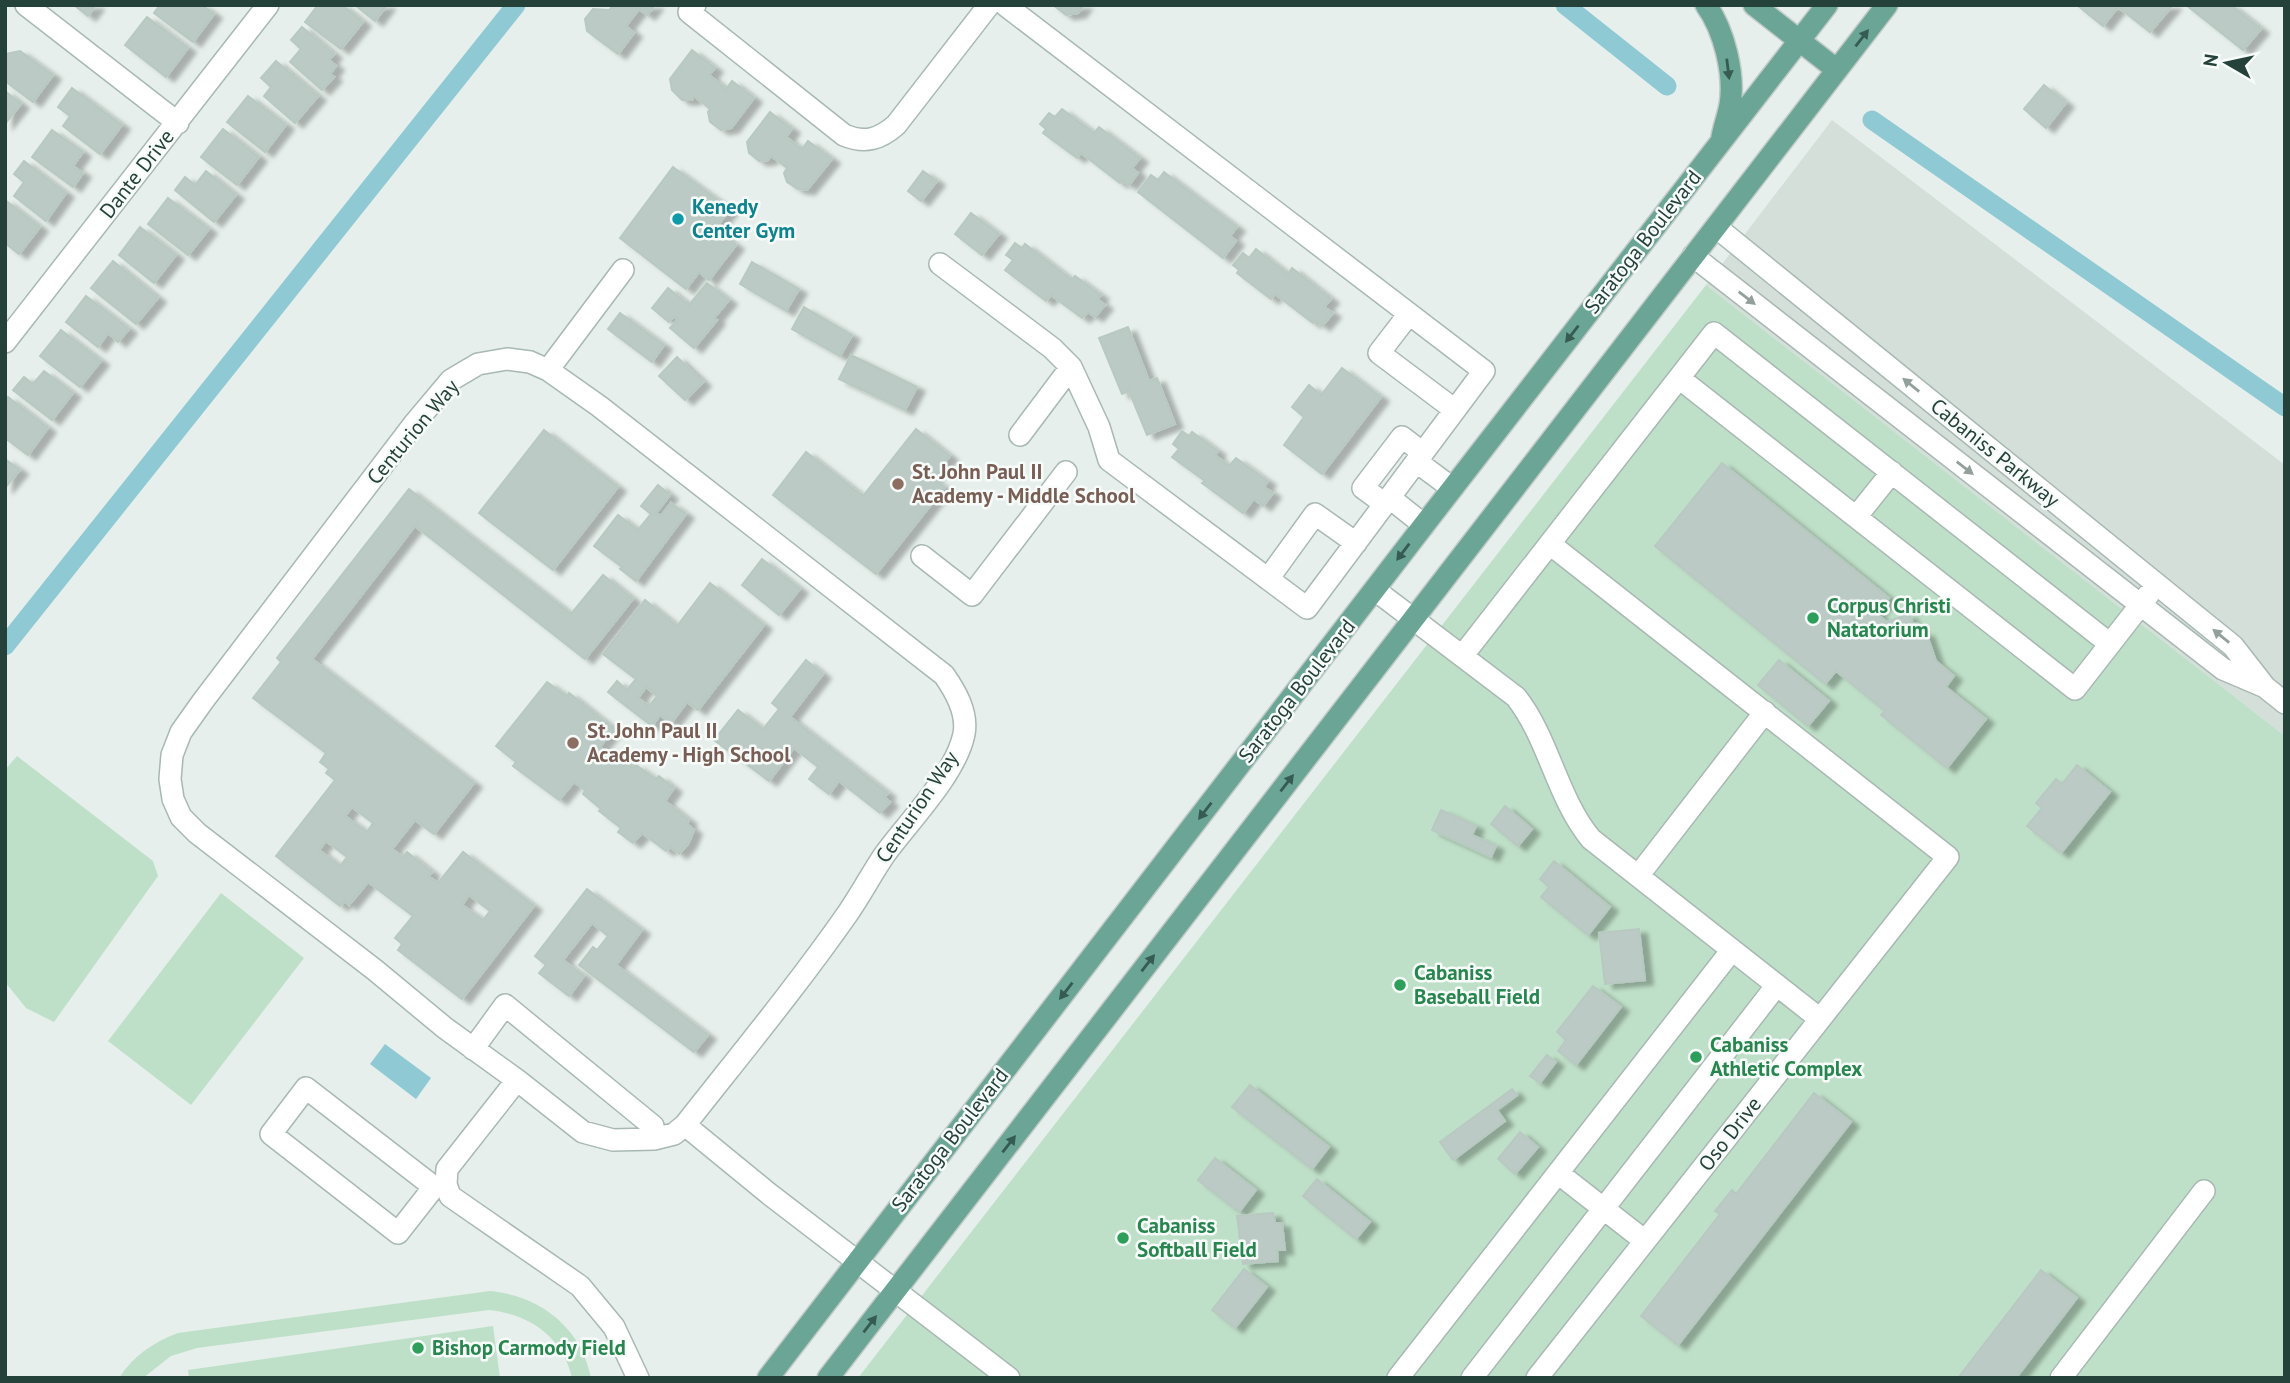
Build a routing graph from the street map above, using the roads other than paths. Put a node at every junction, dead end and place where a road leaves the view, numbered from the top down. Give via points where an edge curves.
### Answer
1 (26, 5) edge
2 (268, 5) edge
3 (695, 5) edge
4 (989, 5) edge
5 (1005, 5) edge
6 (1706, 5) edge
7 (1754, 5) edge
8 (1827, 5) edge
9 (1887, 5) edge
10 (1800, 41) junction
11 (1837, 71) junction
12 (178, 123) junction
13 (1720, 145) junction
14 (1716, 227) junction
15 (1693, 256) junction
16 (940, 264) dead end
17 (623, 270) dead end
18 (1409, 314) junction
19 (5, 342) edge
20 (1071, 367) junction
21 (548, 370) junction
22 (1679, 378) junction
23 (1455, 410) junction
24 (1020, 435) dead end
25 (1420, 457) junction
26 (1066, 472) dead end
27 (1892, 472) junction
28 (1452, 488) junction
29 (1387, 501) junction
30 (1856, 517) junction
31 (1424, 525) junction
32 (1356, 543) junction
33 (1550, 544) junction
34 (922, 556) dead end
35 (1268, 579) junction
36 (2157, 584) junction
37 (1375, 590) junction
38 (2141, 605) junction
39 (1414, 619) junction
40 (2110, 644) junction
41 (1463, 656) junction
42 (2265, 687) junction
43 (2285, 703) edge
44 (1765, 712) junction
45 (1638, 876) junction
46 (1732, 950) junction
47 (1777, 985) junction
48 (1820, 1019) junction
49 (473, 1049) junction
50 (517, 1080) junction
51 (685, 1125) junction
52 (654, 1139) junction
53 (1558, 1172) junction
54 (440, 1186) junction
55 (2204, 1191) dead end
56 (1604, 1208) junction
57 (1645, 1241) junction
58 (858, 1260) junction
59 (896, 1290) junction
60 (638, 1378) edge
61 (768, 1378) edge
62 (828, 1378) edge
63 (1009, 1378) edge
64 (1398, 1378) edge
65 (1472, 1378) edge
66 (1537, 1378) edge
67 (2061, 1378) edge

1 - 12 street
2 - 12 street, Dante Drive
3 - 4 street via 690,12 856,141 885,135 897,125
5 - 18 street
6 -> 13 main road via 1723,37 1728,65 1730,103
7 - 10 main road
8 - 10 main road, Saratoga Boulevard
11 -> 9 main road
10 - 11 main road
10 - 13 main road, Saratoga Boulevard
11 - 14 main road
12 - 19 street, Dante Drive
13 -> 28 main road, Saratoga Boulevard
14 - 15 main road
36 -> 14 street, Cabaniss Parkway
15 -> 38 street, Cabaniss Parkway
15 - 39 main road
16 - 20 street
17 - 21 street
18 - 23 street via 1484,371
18 - 23 street via 1379,353
20 - 24 street
20 - 35 street via 1110,460
21 - 49 street, Centurion Way via 507,359 478,364 451,380 203,701 180,732 172,755 173,799 181,817 197,833
21 - 51 street, Centurion Way via 944,675 957,694 963,715 964,733 953,762 793,988
22 - 27 street via 1714,333
22 - 30 street
22 - 33 street
23 - 25 street
25 - 28 street
25 - 29 street
25 - 29 street via 1402,437 1363,488
26 - 34 street via 972,595
27 - 30 street
27 - 40 street
28 - 31 main road, Saratoga Boulevard
29 - 31 street
29 - 32 street
30 - 40 street via 2075,689
31 -> 37 main road, Saratoga Boulevard
32 - 35 street via 1307,608
32 - 35 street via 1315,514
33 - 41 street
33 - 44 street
36 - 38 street
42 -> 36 street, Cabaniss Parkway via 2233,646
37 - 39 street
37 -> 58 main road, Saratoga Boulevard
38 - 40 street
38 - 42 street, Cabaniss Parkway via 2223,669
39 - 41 street
59 -> 39 main road
41 - 45 street via 1516,697 1584,831
42 - 43 street, Cabaniss Parkway
44 - 45 street
44 - 48 street, Oso Drive via 1948,857
45 - 46 street
46 - 47 street
46 - 53 street
47 - 48 street
47 - 56 street
48 - 57 street, Oso Drive
49 - 50 street, Centurion Way
49 - 52 street via 505,1005 653,1126
50 - 52 street, Centurion Way via 583,1132 613,1140
50 - 54 street via 447,1169
51 - 52 street, Centurion Way via 674,1134
51 - 58 street
53 - 56 street
53 - 64 street
54 - 54 street via 398,1233 271,1134 306,1088
54 - 60 street via 580,1286 614,1327
55 - 67 street
56 - 57 street
56 - 65 street
57 - 66 street, Oso Drive
58 - 59 street
58 - 61 main road, Saratoga Boulevard
62 -> 59 main road
59 - 63 street

